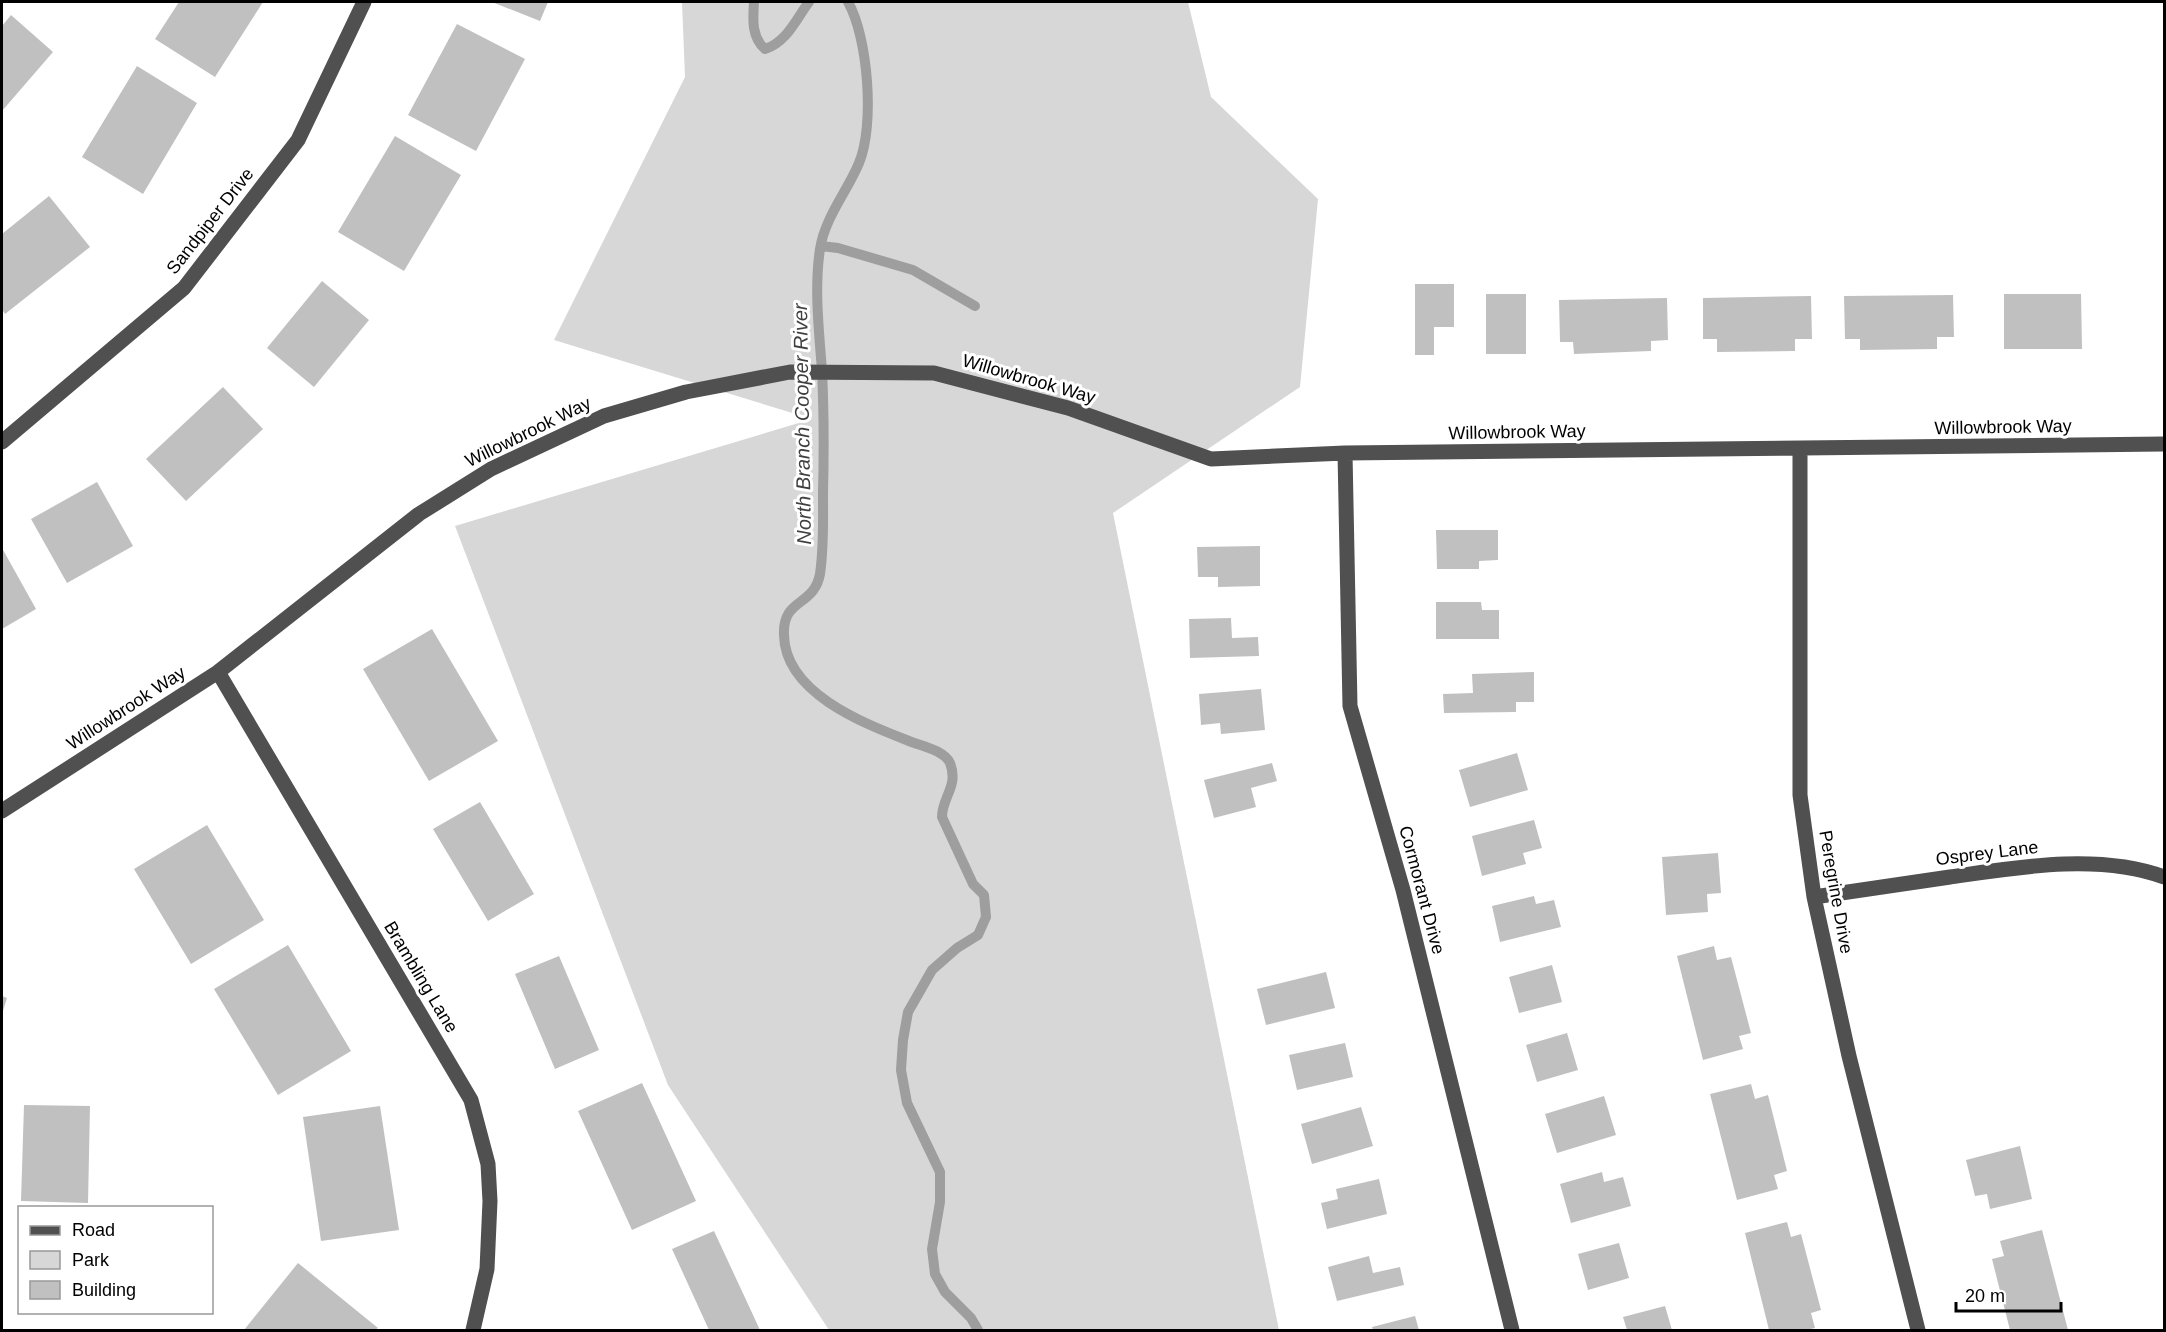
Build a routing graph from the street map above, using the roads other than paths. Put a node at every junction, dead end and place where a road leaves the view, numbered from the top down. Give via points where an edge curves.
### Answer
1 (364, 2) edge
2 (2, 442) edge
3 (2164, 444) edge
4 (1800, 449) junction
5 (1345, 453) junction
6 (218, 672) junction
7 (2, 812) edge
8 (2164, 877) edge
9 (1814, 897) junction
10 (473, 1330) edge
11 (1512, 1330) edge
12 (1918, 1330) edge

1 - 2 street, Sandpiper Drive via 298,140 184,288
3 - 4 street, Willowbrook Way
4 - 5 street, Willowbrook Way
4 - 9 street, Peregrine Drive via 1800,795
5 - 6 street, Willowbrook Way via 1211,459 1068,408 934,373 790,372 686,392 604,416 491,469 419,514
5 - 11 street, Cormorant Drive via 1350,706 1403,890
6 - 7 street, Willowbrook Way
6 - 10 street, Brambling Lane via 471,1100 488,1164 490,1201 487,1269
8 - 9 street, Osprey Lane via 2096,865 2036,865
9 - 12 street, Peregrine Drive via 1849,1056

